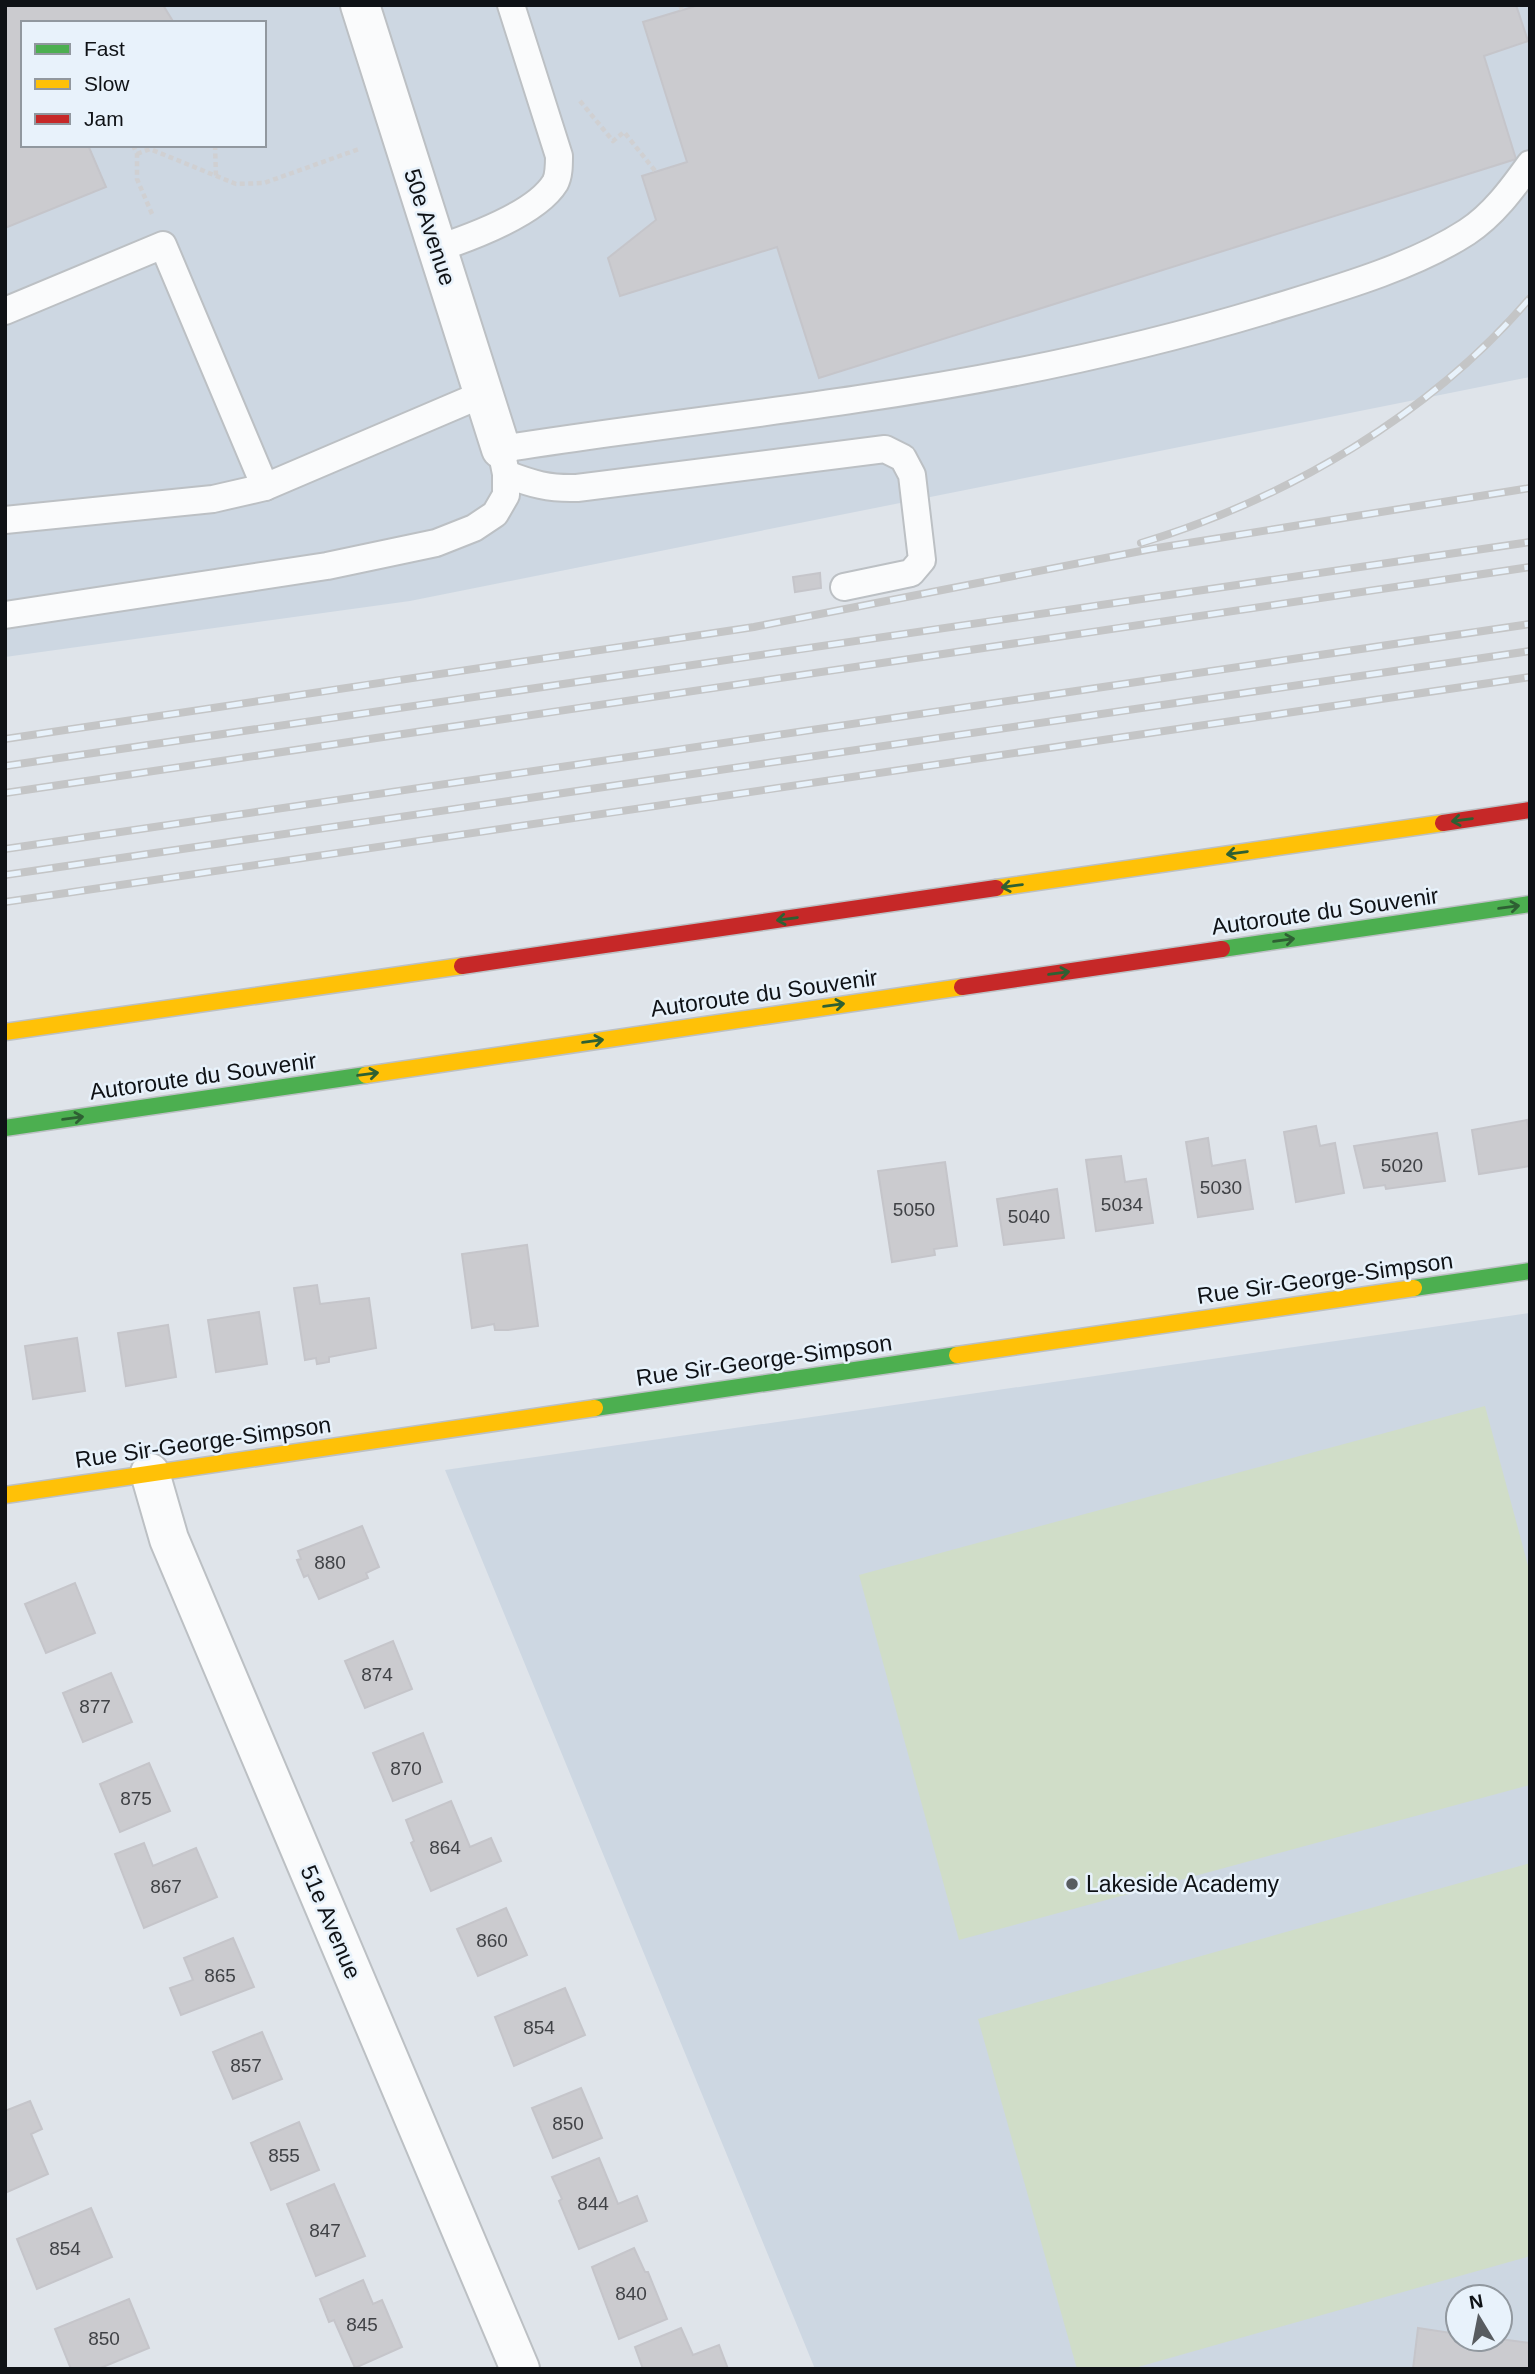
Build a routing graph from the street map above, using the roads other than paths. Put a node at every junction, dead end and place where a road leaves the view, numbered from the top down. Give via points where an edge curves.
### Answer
1 (360, 5) edge
2 (511, 5) edge
3 (1530, 164) edge
4 (436, 249) junction
5 (5, 310) edge
6 (483, 394) junction
7 (503, 462) junction
8 (265, 487) junction
9 (5, 520) edge
10 (844, 587) dead end
11 (5, 615) edge
12 (1530, 810) edge
13 (1530, 904) edge
14 (5, 1032) edge
15 (5, 1128) edge
16 (1530, 1271) edge
17 (150, 1473) junction
18 (5, 1495) edge
19 (520, 2369) edge

1 - 4 street, 50e Avenue
2 - 4 lane via 559,156 555,183 510,219
3 - 7 lane via 1507,197 1468,231 1423,255 1349,285 1214,326 1024,371
4 - 6 street, 50e Avenue
5 - 8 lane via 163,245
6 - 7 street, 50e Avenue
6 - 8 lane
7 - 10 lane via 531,484 577,488 885,449 904,458 912,475 922,560 911,573
7 - 11 lane via 506,495 495,514 436,543 327,566
8 - 9 lane via 213,499
12 -> 14 main road
15 -> 13 main road, Autoroute du Souvenir
16 - 17 main road, Rue Sir-George-Simpson
17 - 18 main road, Rue Sir-George-Simpson
17 - 19 street, 51e Avenue via 169,1539

